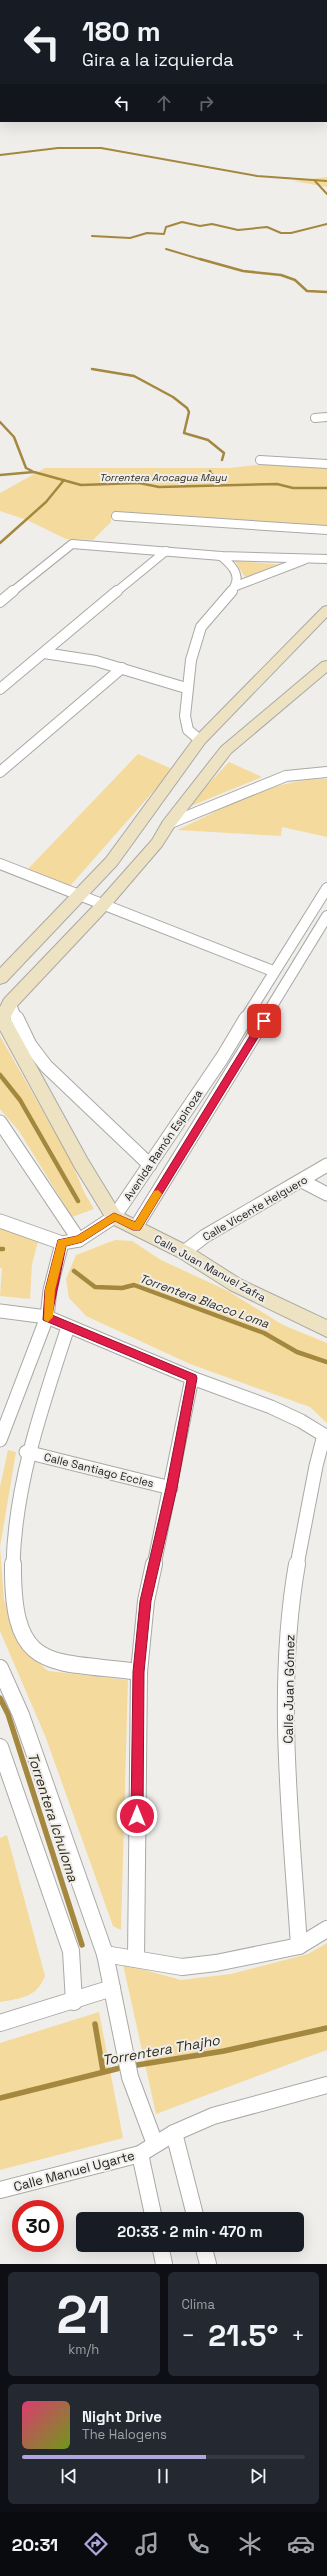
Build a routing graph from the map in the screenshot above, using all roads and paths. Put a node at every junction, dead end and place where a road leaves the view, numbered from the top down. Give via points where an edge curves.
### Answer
1 (327, 417) edge
2 (315, 418) dead end
3 (260, 460) dead end
4 (327, 464) edge
5 (116, 516) dead end
6 (327, 530) edge
7 (166, 551) junction
8 (221, 556) junction
9 (308, 559) junction
10 (327, 559) edge
11 (236, 586) junction
12 (0, 602) edge
13 (327, 610) edge
14 (44, 653) junction
15 (327, 665) edge
16 (122, 668) junction
17 (186, 688) junction
18 (0, 689) edge
19 (200, 740) junction
20 (0, 772) edge
21 (327, 772) edge
22 (168, 824) junction
23 (134, 833) junction
24 (157, 842) junction
25 (0, 864) edge
26 (327, 888) edge
27 (83, 895) junction
28 (103, 905) junction
29 (327, 916) edge
30 (274, 970) junction
31 (0, 978) edge
32 (0, 985) edge
33 (10, 1003) junction
34 (1, 1020) edge
35 (0, 1122) edge
36 (150, 1165) junction
37 (327, 1165) edge
38 (302, 1182) junction
39 (327, 1194) edge
40 (114, 1217) junction
41 (0, 1221) edge
42 (136, 1227) junction
43 (79, 1240) junction
44 (62, 1243) junction
45 (184, 1252) junction
46 (0, 1311) edge
47 (47, 1317) junction
48 (68, 1327) junction
49 (327, 1329) edge
50 (192, 1378) junction
51 (326, 1436) edge
52 (0, 1440) edge
53 (26, 1452) junction
54 (172, 1488) junction
55 (0, 1668) edge
56 (138, 1672) junction
57 (0, 1747) edge
58 (327, 1929) edge
59 (299, 1946) junction
60 (105, 1954) junction
61 (136, 1959) junction
62 (112, 1988) junction
63 (74, 2002) junction
64 (0, 2023) edge
65 (327, 2085) edge
66 (174, 2133) junction
67 (155, 2144) junction
68 (140, 2154) junction
69 (0, 2190) edge
70 (152, 2212) edge
71 (194, 2212) edge
72 (161, 2252) edge
73 (205, 2252) edge
74 (164, 2264) edge
75 (208, 2264) edge

1 - 2 street
3 - 4 street
5 - 6 street
7 - 8 street
7 - 12 street via 72,544
7 - 14 street
8 - 9 street
8 - 11 street via 236,570
9 - 10 street
9 - 11 street
11 - 17 street via 201,627 196,637
13 - 19 street
14 - 16 street via 96,660
14 - 18 street
15 - 22 street via 226,750
16 - 17 street
16 - 20 street
17 - 19 street via 186,726 191,735
19 - 23 street via 184,759
21 - 22 street via 286,776
22 - 24 street
23 - 24 street
23 - 27 street
24 - 28 street
25 - 27 street
26 - 30 street, Avenida Ramón Espinoza
27 - 28 street
27 - 31 street
28 - 30 street
28 - 33 street
29 - 42 street, Avenida Ramón Espinoza
30 - 36 street, Avenida Ramón Espinoza via 222,1058
32 - 33 street
33 - 34 street
33 - 36 street via 30,1045 46,1066
34 - 40 street
35 - 43 street
36 - 40 street, Avenida Ramón Espinoza
37 - 38 street, Calle Vicente Helguero
38 - 39 street
38 - 45 street, Calle Vicente Helguero via 205,1236
40 - 42 street, Calle Juan Manuel Zafra
40 - 43 street, Avenida Ramón Espinoza
41 - 44 street
42 - 45 street, Calle Juan Manuel Zafra
43 - 44 street, Avenida Ramón Espinoza
44 - 47 street via 53,1277
45 - 49 street, Calle Juan Manuel Zafra via 236,1285
46 - 47 street
47 - 48 street
47 - 52 street
48 - 50 street
48 - 53 street
50 - 51 street via 271,1407
50 - 54 street
51 - 59 street, Calle Juan Gómez via 317,1457 300,1546 290,1619 287,1689 289,1798
53 - 54 street, Calle Santiago Eccles
53 - 56 street via 10,1548 15,1608 23,1640 40,1655 59,1661
54 - 56 street via 146,1601
55 - 60 street via 21,1715
56 - 61 street
57 - 63 street via 71,1952
58 - 59 street
59 - 61 street via 216,1963 182,1967
60 - 61 street
60 - 62 street
62 - 63 street
62 - 67 street via 130,2077
63 - 64 street
65 - 66 street, Calle Manuel Ugarte via 213,2116
66 - 67 street, Calle Manuel Ugarte
66 - 71 street
67 - 68 street, Calle Manuel Ugarte
68 - 69 street, Calle Manuel Ugarte
68 - 70 street
72 - 74 street
73 - 75 street

